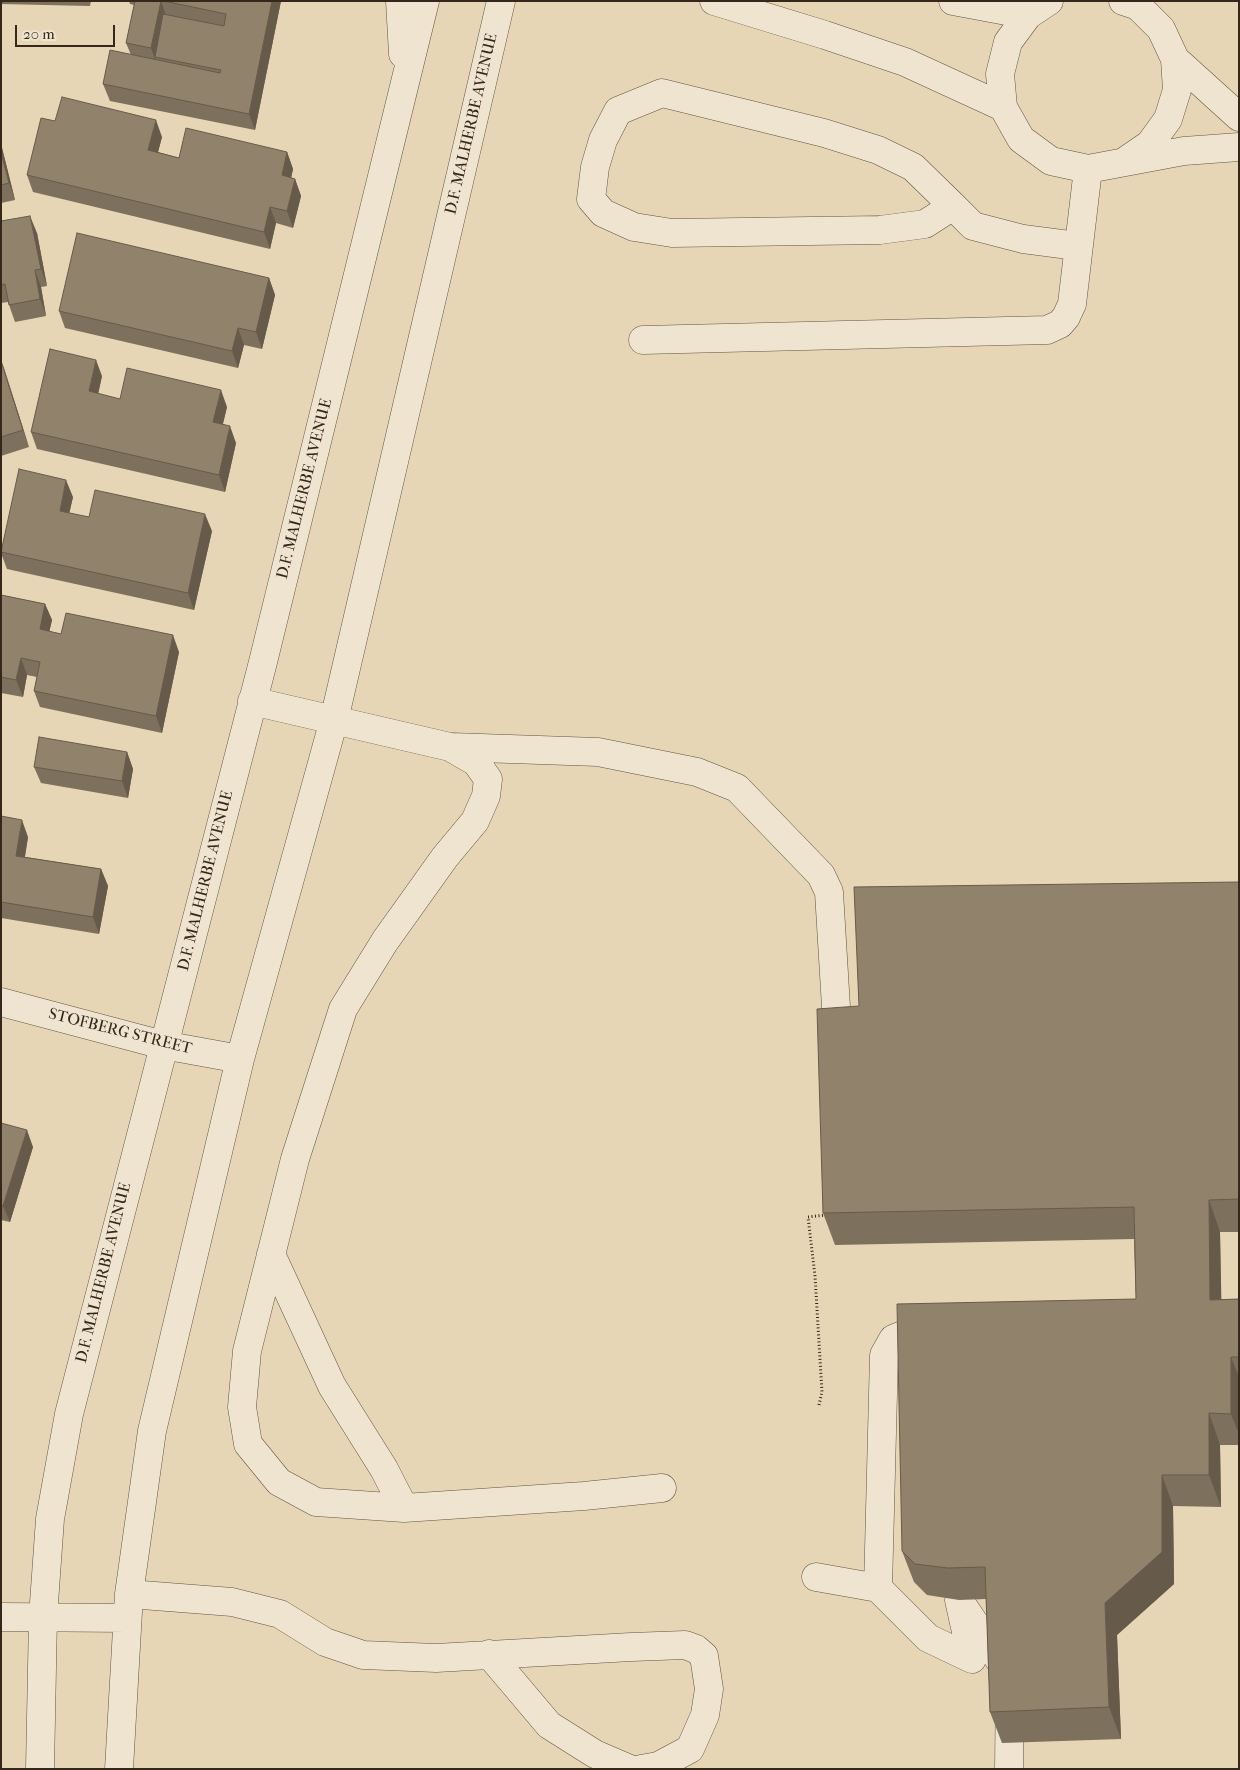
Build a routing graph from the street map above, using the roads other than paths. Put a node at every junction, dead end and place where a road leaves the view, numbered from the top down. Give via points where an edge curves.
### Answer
1 (400, 1) edge
2 (425, 1) edge
3 (501, 1) edge
4 (714, 1) edge
5 (954, 1) edge
6 (1133, 3) edge
7 (1039, 8) edge
8 (1175, 59) junction
9 (402, 93) junction
10 (1003, 106) junction
11 (1239, 117) edge
12 (1239, 147) edge
13 (1124, 162) junction
14 (1088, 169) junction
15 (953, 206) junction
16 (1078, 246) junction
17 (643, 340) dead end
18 (252, 701) junction
19 (334, 720) junction
20 (450, 746) junction
21 (1, 1002) edge
22 (838, 1040) edge
23 (163, 1045) junction
24 (240, 1059) junction
25 (271, 1254) junction
26 (958, 1334) edge
27 (662, 1488) dead end
28 (404, 1508) junction
29 (816, 1577) dead end
30 (878, 1588) junction
31 (128, 1606) junction
32 (1, 1617) edge
33 (43, 1617) junction
34 (489, 1654) junction
35 (40, 1769) edge
36 (120, 1769) edge
37 (630, 1769) edge
38 (640, 1769) edge
39 (1009, 1769) edge

1 - 9 street
2 - 9 street, D.F. MALHERBE AVENUE
3 - 19 street, D.F. MALHERBE AVENUE
4 - 10 street via 905,62
5 - 7 street
6 - 8 street via 1161,29
7 - 10 street via 1008,42 1000,74
8 - 11 street
8 - 13 street via 1177,90 1168,119 1150,144
9 - 18 street, D.F. MALHERBE AVENUE
10 - 14 street via 1021,139 1051,161
12 - 13 street via 1184,151
13 - 14 street
14 - 16 street
15 - 15 street via 925,224 880,230 672,233 634,228 603,213 591,199 603,140 618,111 662,93 824,133 878,150 913,167
15 - 16 street via 973,226 1023,239
16 - 17 street via 1072,304 1060,324 1047,330
18 - 19 street
18 - 23 street, D.F. MALHERBE AVENUE
19 - 20 street
19 - 24 street, D.F. MALHERBE AVENUE
20 - 22 street via 598,752 697,772 737,788 820,875 829,892
20 - 25 street via 476,762 488,779 486,796 475,821 444,857 390,933 343,1009 296,1158
21 - 23 street, STOFBERG STREET
23 - 24 street, STOFBERG STREET
23 - 33 street, D.F. MALHERBE AVENUE via 69,1414 50,1519
24 - 31 street, D.F. MALHERBE AVENUE via 152,1431
25 - 28 street via 332,1386 384,1469
25 - 28 street via 247,1351 242,1407 248,1444 279,1482 316,1502
26 - 30 street via 910,1332 893,1339 884,1355
27 - 28 street
29 - 30 street
30 - 39 street via 928,1638 972,1659 960,1600 1010,1676
31 - 33 street
31 - 34 street via 232,1602 280,1614 325,1642 363,1656 436,1658
31 - 36 street, D.F. MALHERBE AVENUE
32 - 33 street
33 - 35 street, D.F. MALHERBE AVENUE
34 - 37 street via 548,1726 595,1754
34 - 38 street via 684,1645 696,1649 704,1656 710,1688 705,1716 690,1749 658,1766

